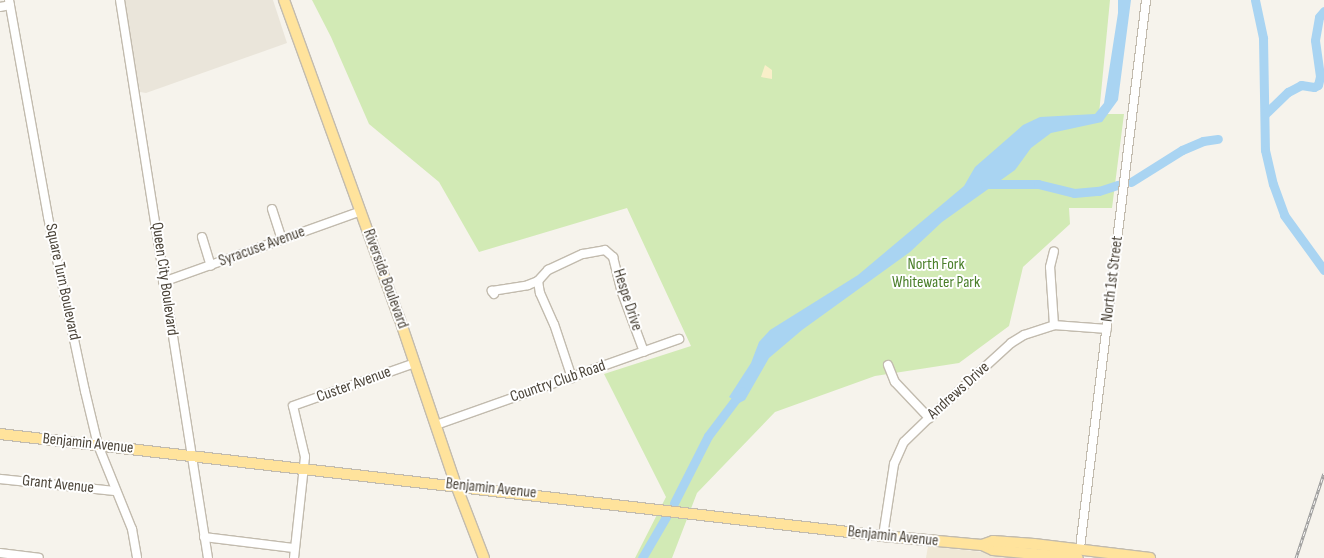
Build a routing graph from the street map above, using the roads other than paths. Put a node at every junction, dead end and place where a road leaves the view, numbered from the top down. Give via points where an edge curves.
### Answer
1 (120, 0) edge
2 (284, 0) edge
3 (1146, 0) edge
4 (10, 3) edge
5 (0, 7) edge
6 (272, 209) dead end
7 (361, 212) junction
8 (202, 237) dead end
9 (282, 239) junction
10 (1054, 251) dead end
11 (212, 266) junction
12 (538, 281) junction
13 (163, 282) junction
14 (494, 294) dead end
15 (1054, 325) junction
16 (1107, 329) junction
17 (679, 339) dead end
18 (644, 352) junction
19 (415, 363) junction
20 (888, 365) dead end
21 (572, 378) junction
22 (929, 418) junction
23 (436, 425) junction
24 (0, 434) edge
25 (98, 445) junction
26 (191, 456) junction
27 (304, 468) junction
28 (0, 479) edge
29 (456, 485) junction
30 (115, 491) junction
31 (883, 536) junction
32 (204, 537) junction
33 (293, 548) junction
34 (0, 553) edge
35 (1079, 555) edge
36 (39, 558) edge
37 (137, 558) edge
38 (208, 558) edge
39 (294, 558) edge
40 (484, 558) edge
41 (1150, 558) edge

1 - 13 street, Queen City Boulevard via 149,173
2 - 7 main road, Riverside Boulevard
3 - 16 street, North 1st Street
4 - 5 street
4 - 25 street, Square Turn Boulevard via 48,217
6 - 9 street
7 - 9 street, Syracuse Avenue
7 - 19 main road, Riverside Boulevard
8 - 11 street
9 - 11 street, Syracuse Avenue
10 - 15 street via 1050,267
11 - 13 street, Syracuse Avenue
12 - 14 street via 492,291
12 - 18 street, Hespe Drive via 548,270 583,254 607,251 613,257 620,290
12 - 21 street
13 - 26 street, Queen City Boulevard
15 - 16 street, Andrews Drive
15 - 22 street, Andrews Drive via 1011,343
16 - 35 street, North 1st Street
17 - 18 street, Country Club Road
18 - 21 street, Country Club Road
19 - 23 main road, Riverside Boulevard
19 - 27 street, Custer Avenue via 294,406 305,458
20 - 22 street via 895,382
21 - 23 street, Country Club Road
22 - 31 street, Andrews Drive via 904,442 894,464
23 - 29 main road, Riverside Boulevard
24 - 25 main road, Benjamin Avenue
25 - 26 main road, Benjamin Avenue
25 - 30 street, Square Turn Boulevard
26 - 27 main road, Benjamin Avenue
26 - 32 street, Queen City Boulevard
27 - 29 main road, Benjamin Avenue
27 - 33 street
28 - 30 street, Grant Avenue
29 - 31 main road, Benjamin Avenue
29 - 40 main road, Riverside Boulevard
30 - 37 street, Square Turn Boulevard via 132,529
31 - 35 main road, Benjamin Avenue via 982,545 993,541
32 - 33 street
32 - 38 street, Queen City Boulevard
33 - 39 street
34 - 36 street
35 - 41 main road, Benjamin Avenue

